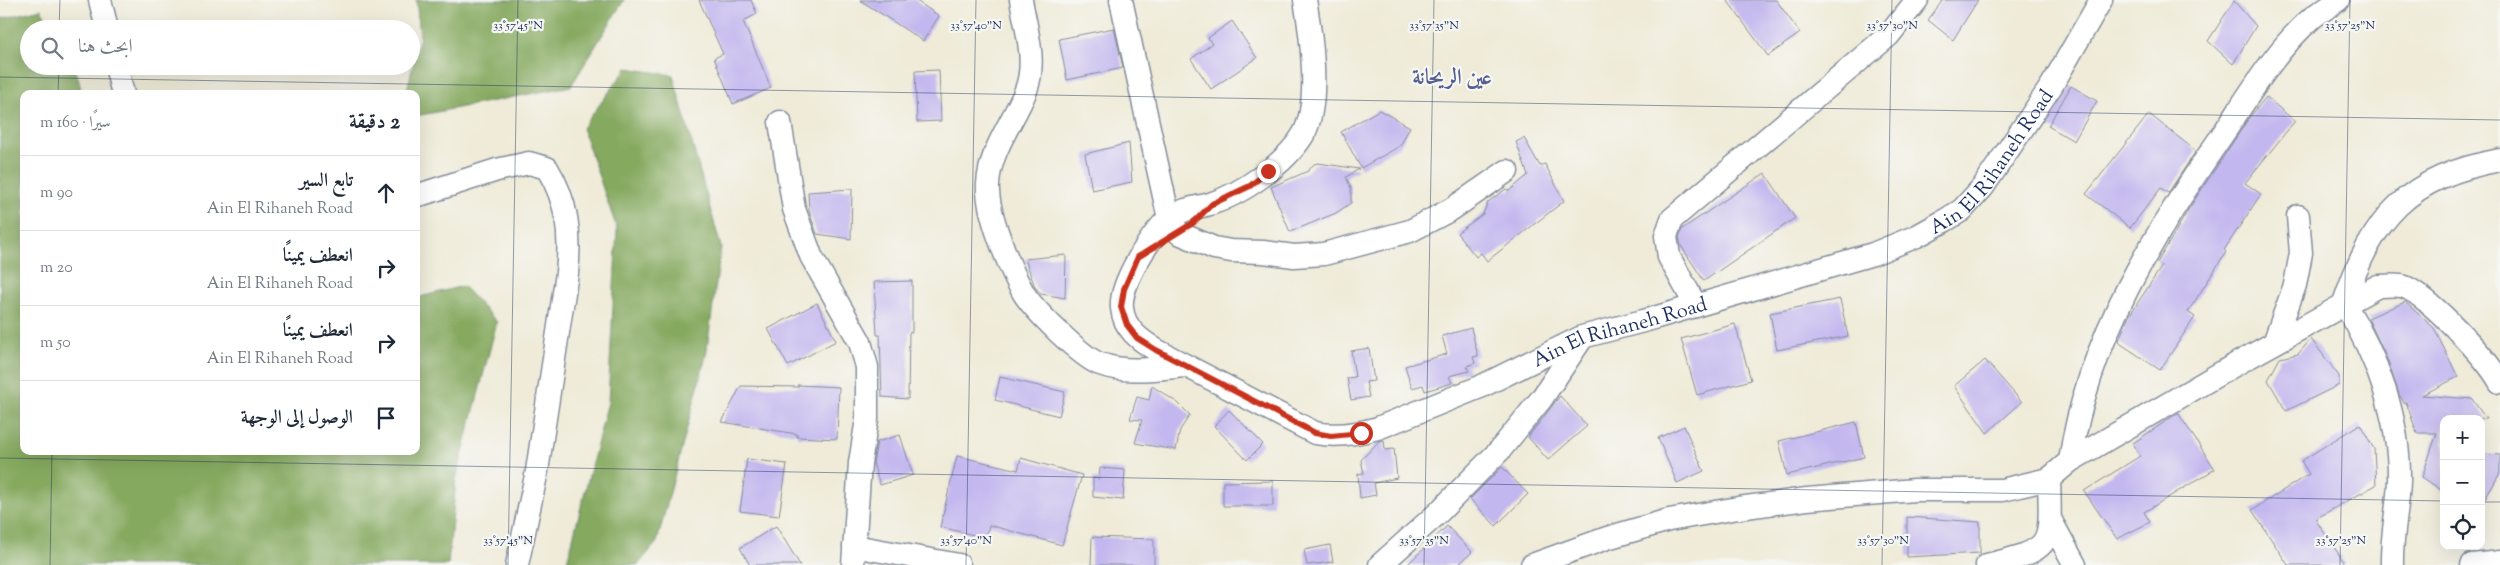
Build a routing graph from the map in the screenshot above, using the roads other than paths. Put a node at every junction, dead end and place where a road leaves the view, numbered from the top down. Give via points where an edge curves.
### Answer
1 (100, 0) edge
2 (1021, 0) edge
3 (1121, 0) edge
4 (1305, 0) edge
5 (1917, 0) edge
6 (2101, 0) edge
7 (2338, 0) edge
8 (105, 20) edge
9 (118, 75) edge
10 (122, 90) edge
11 (780, 122) dead end
12 (2500, 160) edge
13 (1507, 171) dead end
14 (420, 195) edge
15 (2298, 216) dead end
16 (1181, 221) junction
17 (2344, 303) junction
18 (1696, 306) junction
19 (1582, 337) junction
20 (2274, 343) junction
21 (1187, 366) junction
22 (2500, 382) edge
23 (2070, 461) junction
24 (2048, 479) junction
25 (2050, 519) junction
26 (854, 555) edge
27 (2500, 562) edge
28 (517, 565) edge
29 (959, 565) edge
30 (1380, 565) edge
31 (1532, 565) edge
32 (1987, 565) edge
33 (2075, 565) edge
34 (2392, 565) edge
35 (2472, 565) edge

1 - 8 street
2 - 21 street via 1032,60 1026,89 991,162 988,186 996,229 1023,293 1071,344 1098,364 1134,370
3 - 16 street via 1157,168 1164,192
4 - 16 street, Ain El Rihaneh Road via 1313,67 1311,106 1304,134 1291,150 1250,186
5 - 18 street via 1889,35 1672,219 1666,236 1669,257
6 - 18 street, Ain El Rihaneh Road via 2042,100 1983,187 1962,210 1916,236 1873,254
7 - 23 street via 2300,29 2265,72 2155,238 2127,289 2093,366
9 - 10 street
11 - 26 street via 794,209 811,256 860,342 867,367 867,419 860,463
12 - 17 street via 2454,171 2424,184 2401,203 2380,227 2357,265
13 - 16 street via 1452,209 1410,231 1324,254 1294,256 1231,252 1214,248
14 - 28 street via 529,163 547,168 563,200 570,241 567,273 537,470
15 - 20 street via 2301,253 2295,285
16 - 21 street, Ain El Rihaneh Road via 1138,257 1124,289 1121,307 1127,325 1137,338
17 - 20 street
17 - 22 street via 2378,286 2403,286 2415,292 2445,317
17 - 34 street via 2374,362 2396,429 2399,483
18 - 19 street, Ain El Rihaneh Road
19 - 21 street, Ain El Rihaneh Road via 1480,388 1361,433 1331,436 1315,433
19 - 30 street via 1542,398 1500,450 1438,514
20 - 23 street
23 - 24 street
24 - 25 street
24 - 31 street via 2002,490 1915,490 1738,508 1651,525
25 - 32 street via 2046,542 2037,551
25 - 33 street
26 - 29 street
27 - 35 street

